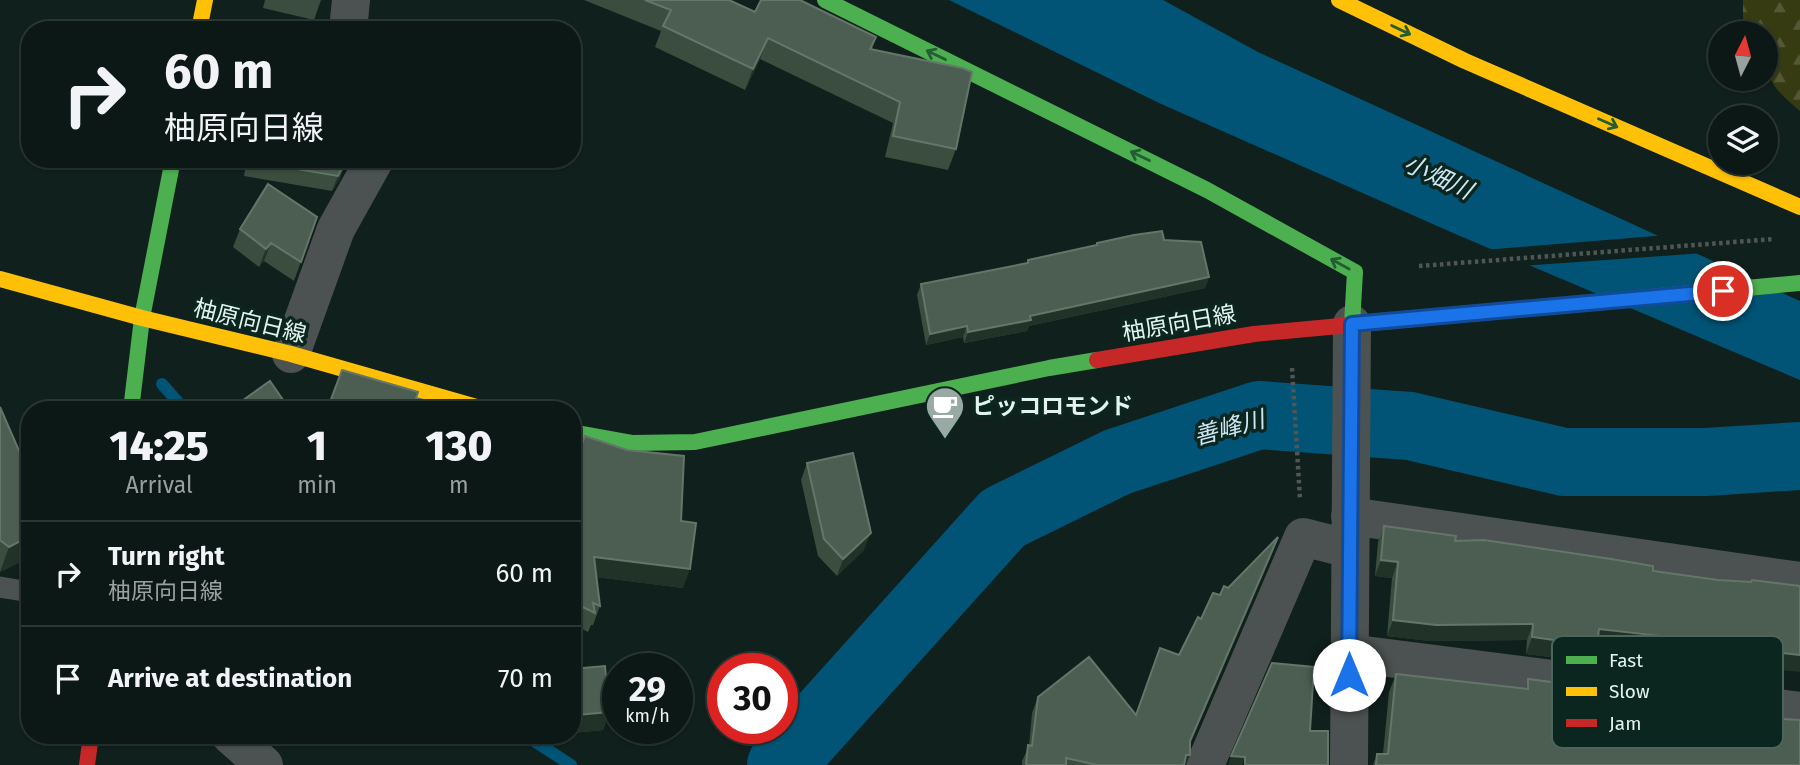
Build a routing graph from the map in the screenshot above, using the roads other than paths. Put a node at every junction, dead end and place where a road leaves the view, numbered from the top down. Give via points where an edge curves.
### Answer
1 (205, 0) edge
2 (351, 0) edge
3 (825, 0) edge
4 (1339, 0) edge
5 (201, 21) edge
6 (349, 21) edge
7 (171, 168) edge
8 (370, 168) edge
9 (1800, 207) edge
10 (0, 279) edge
11 (1800, 284) edge
12 (142, 318) junction
13 (1352, 324) junction
14 (291, 354) junction
15 (132, 401) edge
16 (456, 401) edge
17 (581, 435) edge
18 (1350, 531) junction
19 (1800, 581) edge
20 (0, 587) edge
21 (21, 590) edge
22 (1349, 653) junction
23 (1552, 680) edge
24 (89, 744) edge
25 (240, 744) edge
26 (87, 765) edge
27 (264, 765) edge
28 (1205, 765) edge
29 (1349, 765) edge

1 - 5 main road
2 - 6 street
13 -> 3 main road via 1355,272 1207,190
4 -> 9 main road via 1465,61
7 - 12 main road
8 - 14 street via 336,229
10 - 12 main road, 柚原向日線
11 - 13 main road, 柚原向日線
12 - 14 main road, 柚原向日線
12 - 15 main road
13 - 17 main road, 柚原向日線 via 1254,334 1049,368 695,442 637,444
13 - 18 street
14 - 16 main road, 柚原向日線
18 - 19 street
18 - 22 street
18 - 28 street via 1303,537
20 - 21 lane
22 - 23 street
22 - 29 street
24 - 26 main road
25 - 27 street

